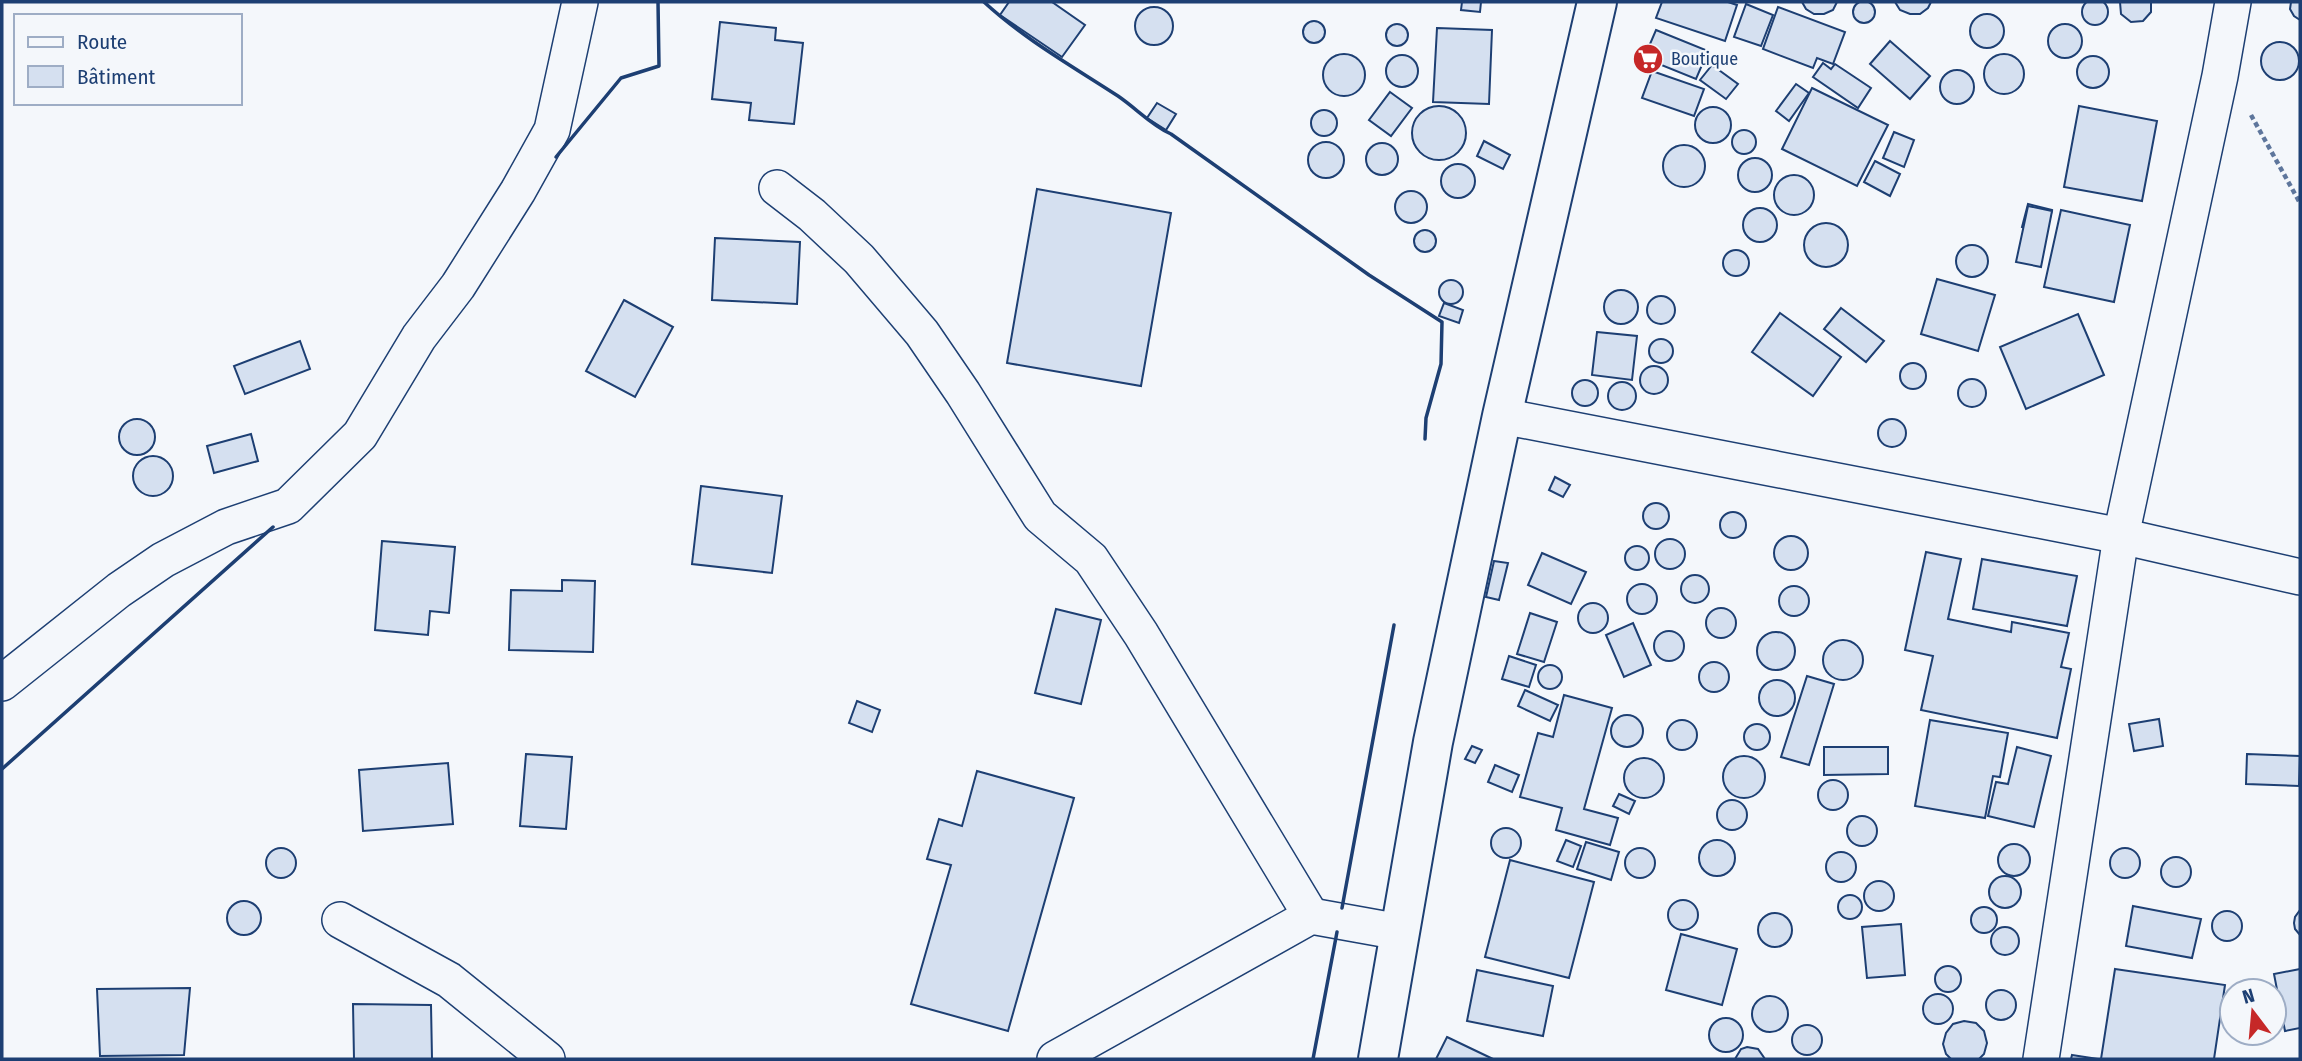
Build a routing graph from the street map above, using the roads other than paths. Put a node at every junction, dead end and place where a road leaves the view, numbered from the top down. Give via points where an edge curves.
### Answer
1 (580, 2) edge
2 (1597, 2) edge
3 (2233, 2) edge
4 (777, 188) dead end
5 (1502, 416) junction
6 (2121, 536) junction
7 (2300, 577) edge
8 (2, 683) edge
9 (1311, 916) junction
10 (340, 920) dead end
11 (1400, 932) junction
12 (547, 1059) edge
13 (1055, 1059) edge
14 (1378, 1059) edge
15 (2041, 1059) edge

1 - 8 street via 552,130 511,202 458,286 419,337 360,435 288,506 226,527 163,560
2 - 5 main road
3 - 6 street
4 - 9 street via 859,259 913,322 1040,516 1091,559
5 - 6 street
5 - 11 main road via 1433,742
6 - 7 street
6 - 15 street
9 - 11 street
9 - 13 street
10 - 12 street via 449,980
11 - 14 main road

